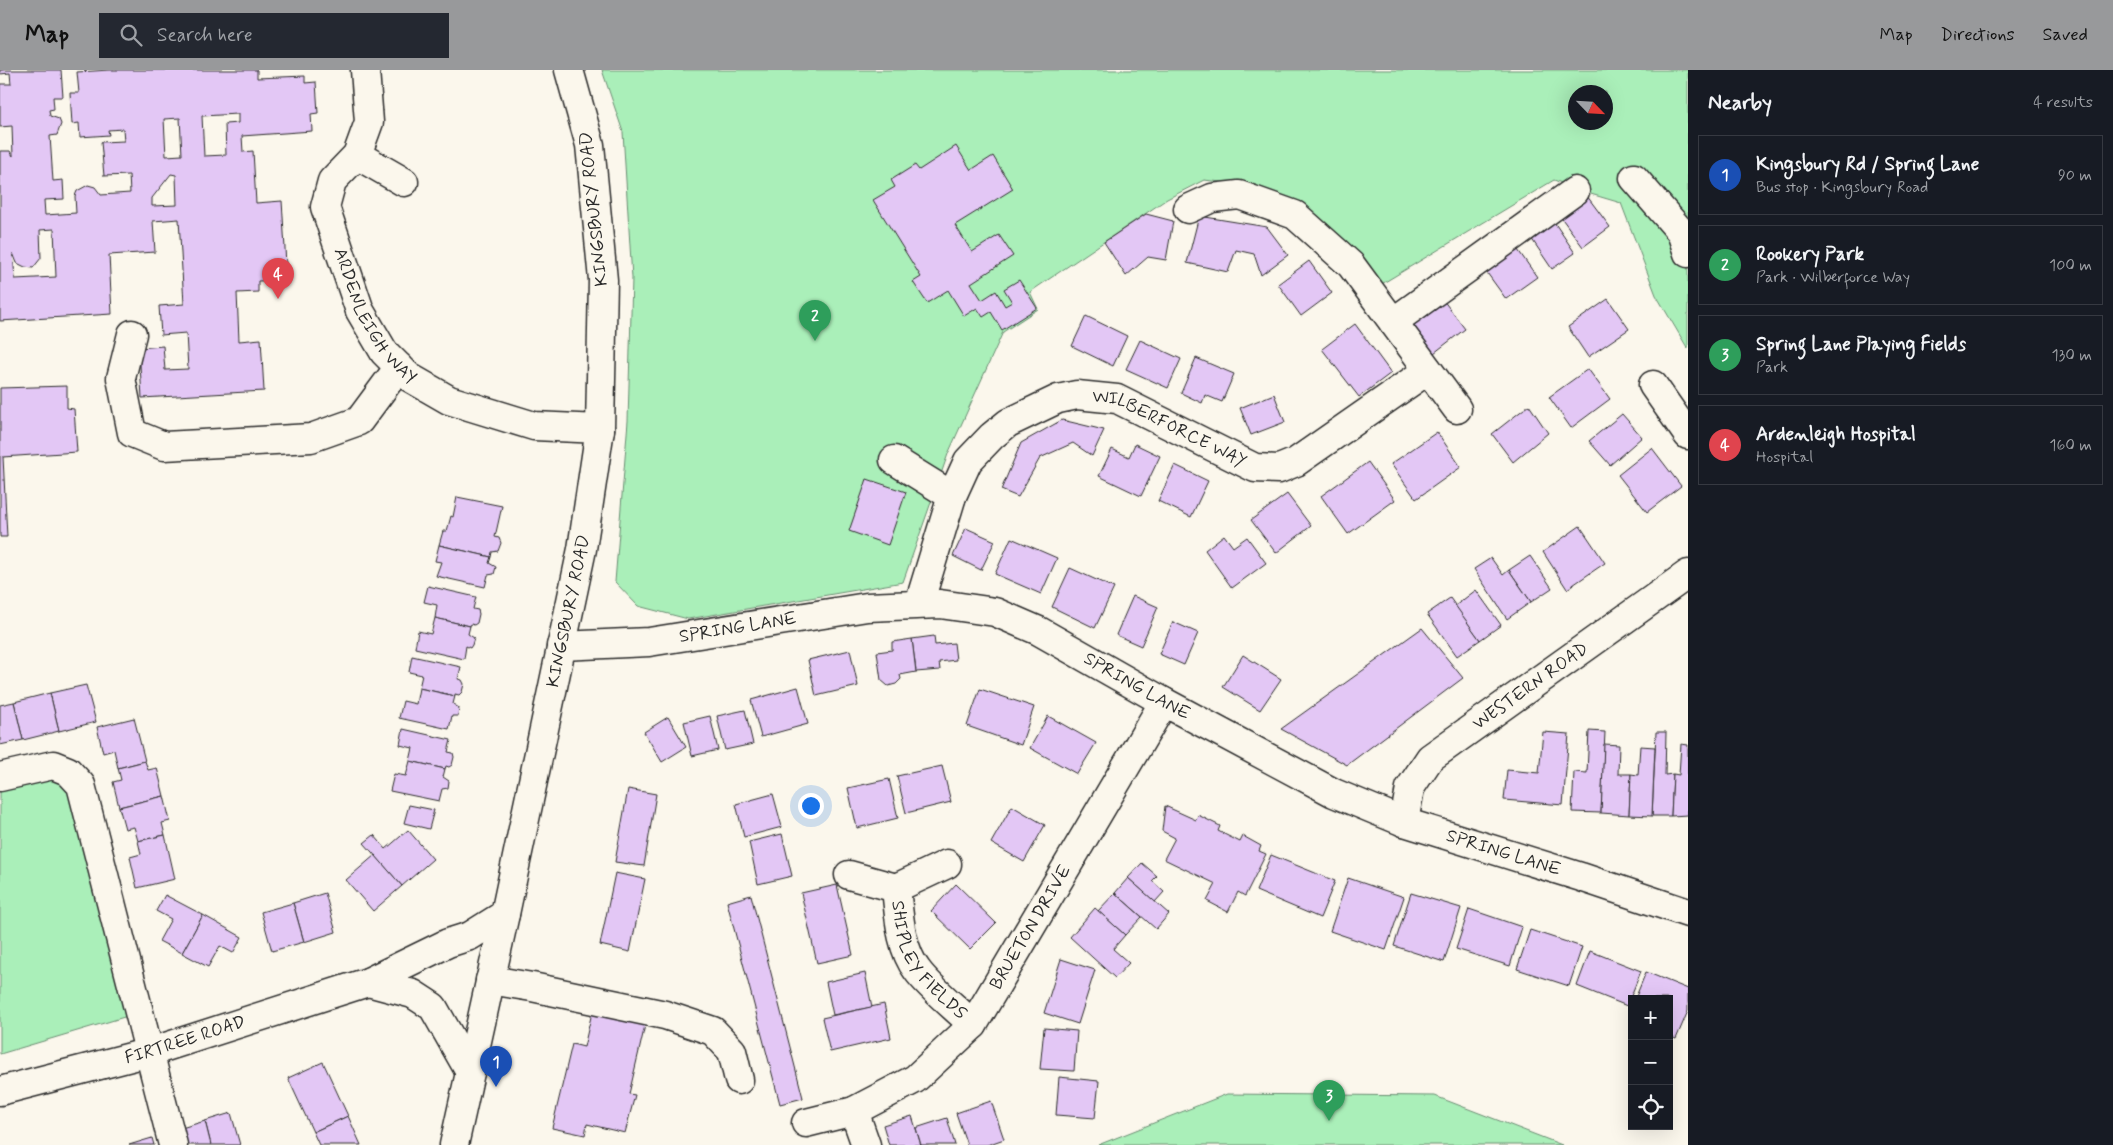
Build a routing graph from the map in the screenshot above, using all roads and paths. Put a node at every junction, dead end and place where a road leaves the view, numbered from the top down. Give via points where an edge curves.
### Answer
1 (365, 70) edge
2 (569, 70) edge
3 (357, 154) junction
4 (1634, 178) dead end
5 (404, 182) dead end
6 (1575, 191) dead end
7 (1188, 209) dead end
8 (1688, 253) edge
9 (1393, 322) junction
10 (132, 334) dead end
11 (399, 367) junction
12 (1428, 370) junction
13 (1653, 385) dead end
14 (1457, 409) dead end
15 (600, 428) junction
16 (1688, 435) edge
17 (894, 460) dead end
18 (952, 496) junction
19 (1688, 574) edge
20 (919, 604) junction
21 (561, 646) junction
22 (1164, 702) junction
23 (0, 777) edge
24 (1404, 822) junction
25 (947, 864) dead end
26 (849, 875) dead end
27 (896, 888) junction
28 (1688, 913) edge
29 (505, 914) junction
30 (490, 980) junction
31 (368, 982) junction
32 (973, 1025) junction
33 (150, 1052) junction
34 (470, 1072) junction
35 (739, 1080) dead end
36 (0, 1091) edge
37 (854, 1111) junction
38 (806, 1122) dead end
39 (174, 1145) edge
40 (454, 1145) edge
41 (866, 1145) edge

1 - 3 street, ARDENLEIGH WAY via 368,122
2 - 15 street, KINGSBURY ROAD via 590,146 604,280
3 - 5 street
3 - 11 street, ARDENLEIGH WAY via 332,180 325,207 360,311 384,352
4 - 8 street via 1681,232
6 - 9 street
7 - 9 street via 1212,198 1239,195 1294,215 1351,264
9 - 12 street
10 - 11 street via 122,378 132,433 164,446 311,438 359,421
11 - 15 street, ARDENLEIGH WAY via 409,377 448,400 467,406 534,426
12 - 14 street
12 - 18 street, WILBERFORCE WAY via 1311,451 1279,469 1255,468 1117,399 1078,395 1058,399 1008,423 992,436 968,461
13 - 16 street
15 - 21 street, KINGSBURY ROAD via 582,549
17 - 18 street
18 - 20 street, WILBERFORCE WAY
19 - 24 street, WESTERN ROAD via 1430,758 1410,788
20 - 21 street, SPRING LANE via 867,607 649,642
20 - 22 street, SPRING LANE via 995,612 1039,631
21 - 29 street, KINGSBURY ROAD
22 - 24 street, SPRING LANE via 1334,793
22 - 32 street, BRUETON DRIVE
23 - 33 street via 53,765 68,771 81,785
24 - 28 street, SPRING LANE
25 - 27 street, SHIPLEY FIELDS
26 - 27 street, SHIPLEY FIELDS
27 - 32 street, SHIPLEY FIELDS via 900,923 917,970
29 - 30 street, KINGSBURY ROAD
29 - 31 street, FIRTREE ROAD via 470,936 448,943
30 - 34 street, KINGSBURY ROAD
30 - 35 street via 665,1015 713,1031 732,1051
31 - 33 street, FIRTREE ROAD
31 - 34 street via 413,994 433,1007
32 - 37 street, BRUETON DRIVE via 915,1079
33 - 36 street, FIRTREE ROAD
33 - 39 street
34 - 40 street, KINGSBURY ROAD
37 - 38 street, BRUETON DRIVE
37 - 41 street

